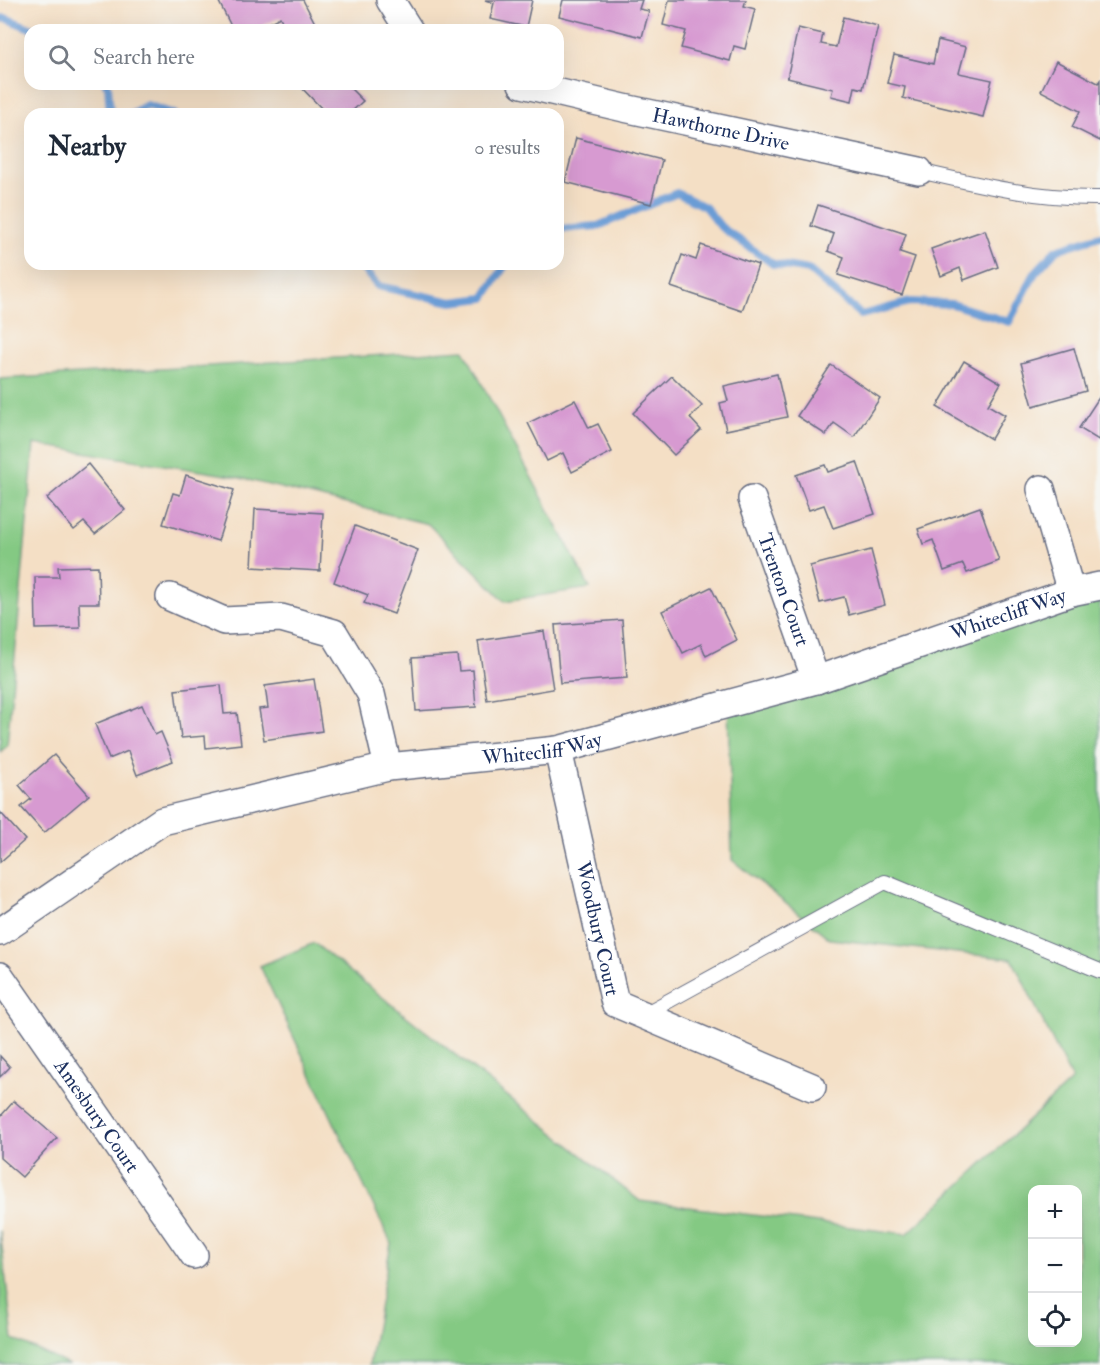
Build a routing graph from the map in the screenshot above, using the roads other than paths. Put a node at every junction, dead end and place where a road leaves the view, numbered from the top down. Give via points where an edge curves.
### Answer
1 (390, 0) edge
2 (405, 24) edge
3 (548, 90) edge
4 (919, 171) joint
5 (1100, 198) edge
6 (1041, 489) dead end
7 (752, 499) dead end
8 (1100, 586) edge
9 (1071, 592) junction
10 (170, 597) dead end
11 (816, 680) junction
12 (558, 750) junction
13 (387, 767) junction
14 (0, 932) edge
15 (1100, 971) edge
16 (0, 976) edge
17 (643, 1015) junction
18 (812, 1087) dead end
19 (194, 1256) dead end

1 - 2 street
3 - 4 street, Hawthorne Drive
4 - 5 lane via 1066,199
6 - 9 street
7 - 11 street, Trenton Court
8 - 9 street, Whitecliff Way
9 - 11 street, Whitecliff Way
10 - 13 street via 224,621 281,618 334,633 371,694
11 - 12 street, Whitecliff Way
12 - 13 street, Whitecliff Way
12 - 17 street, Woodbury Court via 615,1003
13 - 14 street, Whitecliff Way via 162,821
15 - 17 lane via 885,882
16 - 19 street, Amesbury Court
17 - 18 street, Woodbury Court

